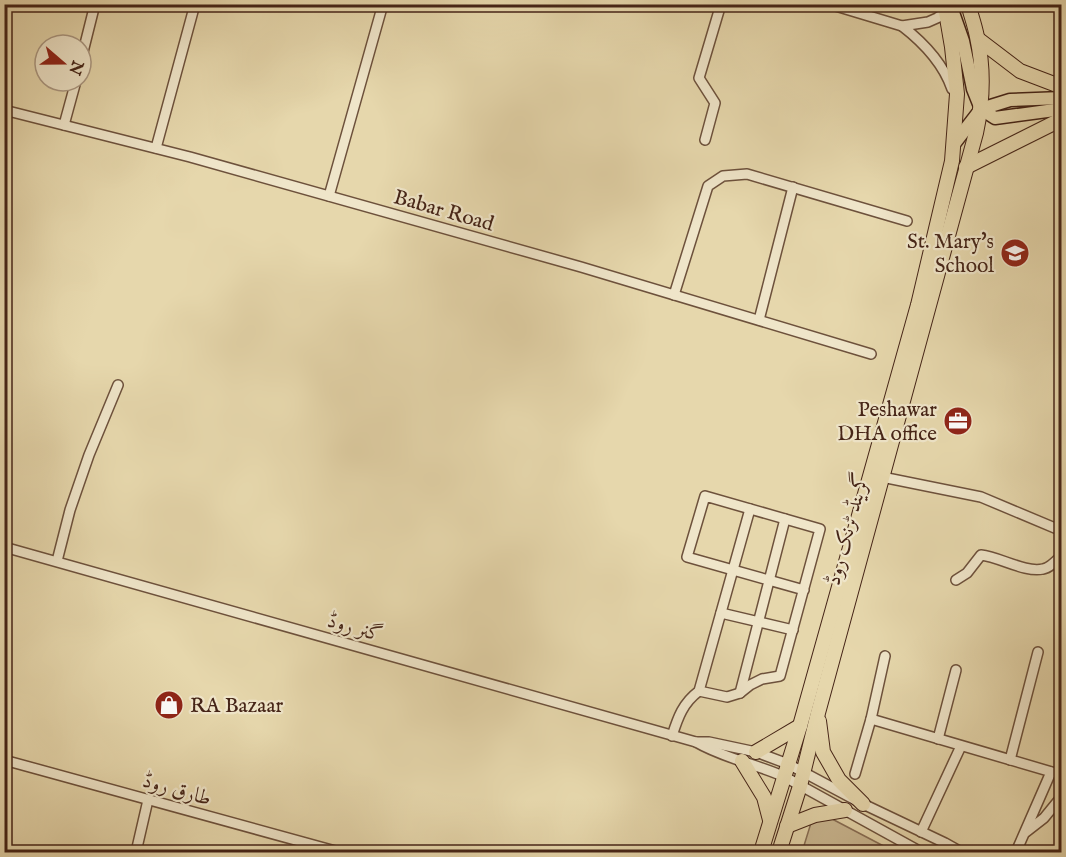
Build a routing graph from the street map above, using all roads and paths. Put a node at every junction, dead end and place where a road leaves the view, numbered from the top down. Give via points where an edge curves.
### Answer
1 (95, 4) edge
2 (195, 4) edge
3 (382, 4) edge
4 (721, 4) edge
5 (829, 4) edge
6 (968, 4) edge
7 (946, 7) edge
8 (902, 26) junction
9 (88, 33) edge
10 (978, 39) junction
11 (1062, 87) edge
12 (73, 93) edge
13 (1062, 98) edge
14 (957, 103) junction
15 (981, 109) junction
16 (1062, 109) edge
17 (4, 110) edge
18 (1062, 118) edge
19 (64, 125) junction
20 (705, 140) dead end
21 (954, 144) junction
22 (156, 148) junction
23 (966, 167) junction
24 (793, 187) junction
25 (329, 196) junction
26 (907, 221) dead end
27 (674, 295) junction
28 (759, 320) junction
29 (871, 354) dead end
30 (118, 385) dead end
31 (882, 477) junction
32 (750, 509) junction
33 (785, 519) junction
34 (1062, 531) edge
35 (4, 548) edge
36 (1062, 555) edge
37 (57, 561) junction
38 (733, 570) junction
39 (769, 580) junction
40 (956, 580) dead end
41 (804, 590) junction
42 (721, 613) junction
43 (758, 622) junction
44 (793, 630) junction
45 (1038, 652) dead end
46 (885, 656) dead end
47 (956, 670) dead end
48 (699, 692) junction
49 (740, 693) junction
50 (818, 713) junction
51 (871, 719) junction
52 (800, 726) junction
53 (672, 736) junction
54 (938, 739) junction
55 (696, 742) junction
56 (961, 746) junction
57 (756, 752) junction
58 (4, 760) edge
59 (1010, 760) junction
60 (742, 761) junction
61 (787, 771) junction
62 (1051, 772) junction
63 (855, 774) dead end
64 (1062, 775) edge
65 (801, 779) junction
66 (1062, 796) edge
67 (148, 800) junction
68 (863, 804) junction
69 (845, 810) junction
70 (770, 820) junction
71 (787, 826) junction
72 (921, 832) junction
73 (1024, 834) junction
74 (136, 852) edge
75 (339, 852) edge
76 (761, 852) edge
77 (779, 852) edge
78 (921, 852) edge
79 (961, 852) edge
80 (1016, 852) edge

1 - 9 street
2 - 22 street
3 - 25 street
4 - 20 street via 699,78 715,103
5 - 8 street
6 - 10 highway, گرینڈ ٹرنک روڈ
7 - 8 street via 928,22
7 - 14 highway, گرینڈ ٹرنک روڈ
7 - 15 main road via 963,41
8 - 14 street via 936,59
10 - 11 highway via 1020,71
10 - 15 highway, گرینڈ ٹرنک روڈ
12 - 19 street
13 - 15 main road via 1010,100
14 - 21 highway, گرینڈ ٹرنک روڈ
15 - 16 main road via 995,118
15 - 21 main road
15 - 23 highway, گرینڈ ٹرنک روڈ
17 - 19 street, Babar Road
18 - 23 highway
19 - 22 street, Babar Road
21 - 52 highway, گرینڈ ٹرنک روڈ via 918,305
22 - 25 street, Babar Road
23 - 31 highway, گرینڈ ٹرنک روڈ
24 - 26 street
24 - 27 street via 747,174 723,176 708,186
24 - 28 street
25 - 27 street, Babar Road
27 - 28 street, Babar Road
28 - 29 street, Babar Road
30 - 37 street via 89,455
31 - 34 street via 981,497
31 - 50 highway, گرینڈ ٹرنک روڈ
32 - 33 street
32 - 38 street
32 - 38 street via 705,496 687,557
33 - 39 street
33 - 41 street via 820,529
35 - 37 street, گنر روڈ
36 - 40 street via 1043,569 1028,569 981,555
37 - 53 street, گنر روڈ
38 - 39 street
38 - 42 street
39 - 41 street
39 - 43 street
41 - 44 street
42 - 43 street
42 - 48 street
43 - 44 street
43 - 49 street
44 - 49 street via 780,676 762,679
45 - 59 street
46 - 51 street
47 - 54 street
48 - 49 street via 727,697
48 - 53 street via 689,698 679,714
50 - 65 highway, گرینڈ ٹرنک روڈ
50 - 68 highway via 823,752 839,780
51 - 54 street
51 - 63 street
52 - 57 highway
52 - 61 highway, گرینڈ ٹرنک روڈ
53 - 55 street, گنر روڈ
54 - 56 street
55 - 57 street
55 - 60 street
56 - 59 street
56 - 72 street
57 - 61 street
58 - 67 street, طارق روڈ
59 - 62 street
60 - 61 street
60 - 70 highway via 764,797
61 - 65 street
61 - 65 street
61 - 70 highway, گرینڈ ٹرنک روڈ
62 - 64 street
62 - 73 street
65 - 68 street
65 - 69 street
65 - 71 highway, گرینڈ ٹرنک روڈ
66 - 73 street
67 - 74 street
67 - 75 street, طارق روڈ
68 - 72 street
69 - 71 highway via 815,815
69 - 78 street
70 - 76 highway, گرینڈ ٹرنک روڈ
71 - 77 highway, گرینڈ ٹرنک روڈ
72 - 79 street
73 - 80 street

